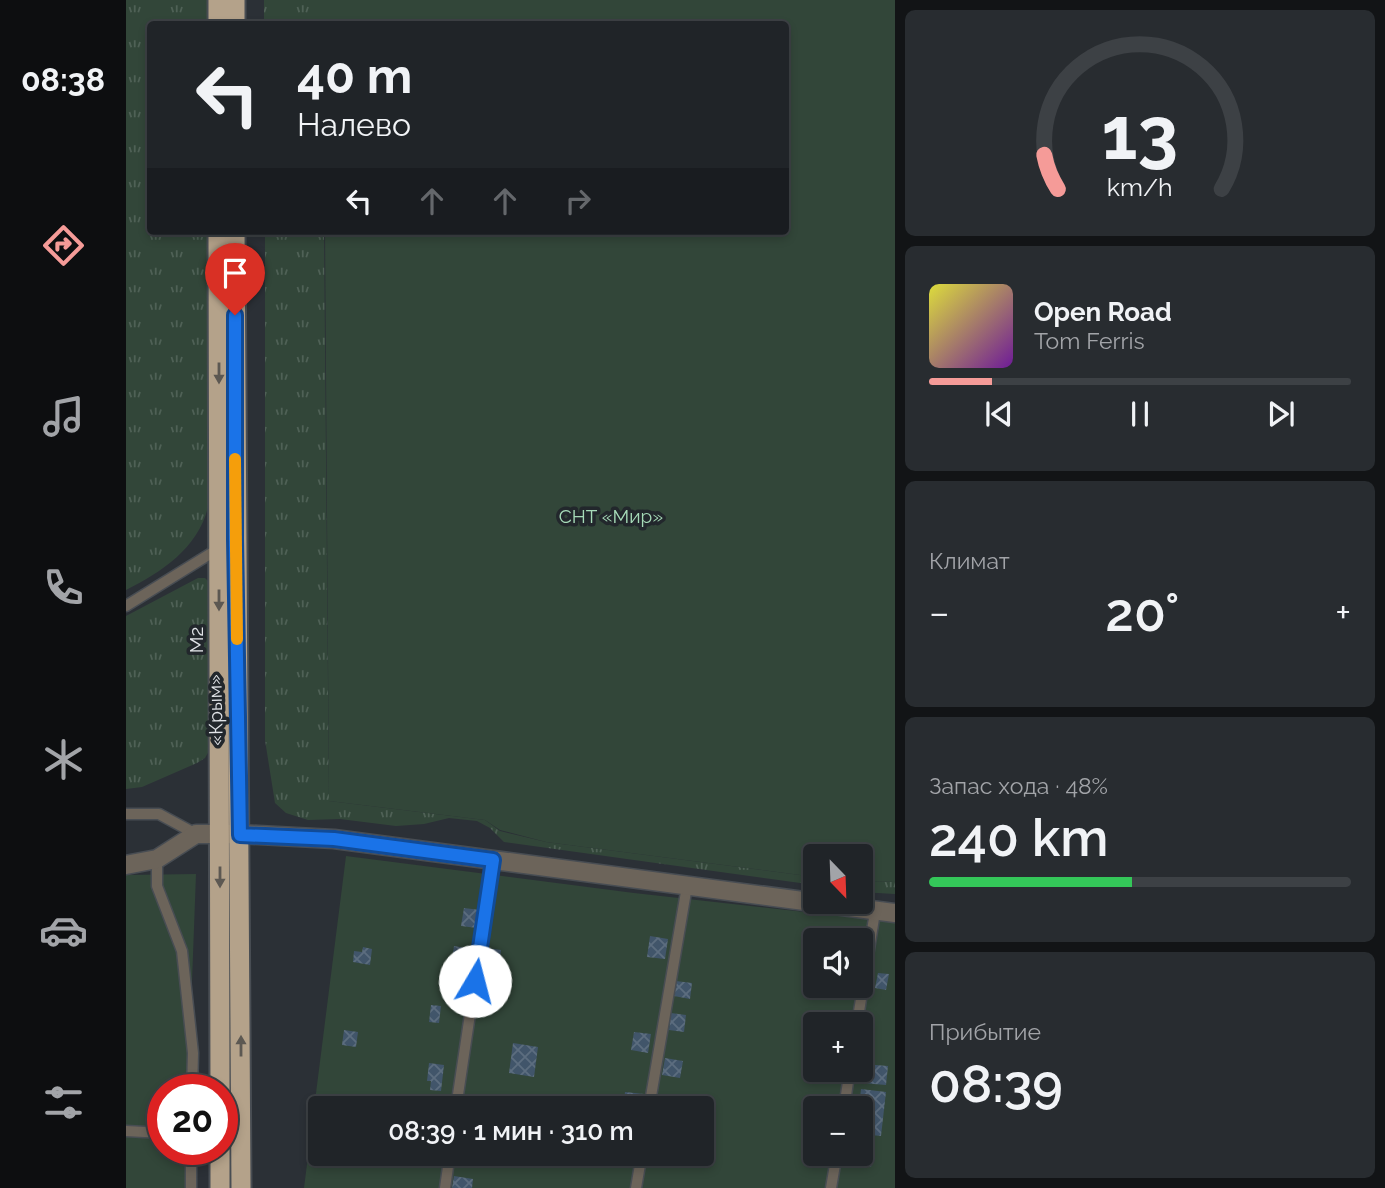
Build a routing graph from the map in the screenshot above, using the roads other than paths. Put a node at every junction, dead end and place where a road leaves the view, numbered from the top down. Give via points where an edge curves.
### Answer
1 (218, 0) edge
2 (235, 0) edge
3 (218, 21) edge
4 (235, 21) edge
5 (218, 235) edge
6 (235, 235) edge
7 (219, 549) junction
8 (126, 606) edge
9 (126, 814) edge
10 (196, 834) junction
11 (220, 834) junction
12 (240, 835) junction
13 (157, 859) junction
14 (493, 860) junction
15 (126, 865) edge
16 (687, 886) junction
17 (875, 912) junction
18 (895, 913) edge
19 (859, 1012) edge
20 (192, 1074) edge
21 (220, 1074) edge
22 (458, 1096) edge
23 (651, 1096) edge
24 (126, 1131) edge
25 (147, 1132) edge
26 (191, 1165) edge
27 (220, 1165) edge
28 (448, 1166) edge
29 (640, 1166) edge
30 (835, 1166) edge
31 (191, 1188) edge
32 (220, 1188) edge
33 (241, 1188) edge
34 (445, 1188) edge
35 (636, 1188) edge
36 (831, 1188) edge

1 - 3 highway
2 - 4 highway
5 -> 7 highway, М2
6 - 12 highway, «Крым»
7 - 8 lane
7 -> 11 highway, М2
9 - 10 lane via 159,814
10 - 11 street
10 - 13 street
11 - 12 street
11 -> 21 highway, М2
12 - 14 street via 334,839
33 -> 12 highway, «Крым»
13 - 15 street
13 - 20 lane via 157,886 182,951
14 - 16 street
14 - 22 lane
16 - 17 street
16 - 23 lane
17 - 18 street
17 - 19 lane
24 - 25 lane
26 - 31 lane
27 - 32 highway
28 - 34 lane
29 - 35 lane
30 - 36 lane

